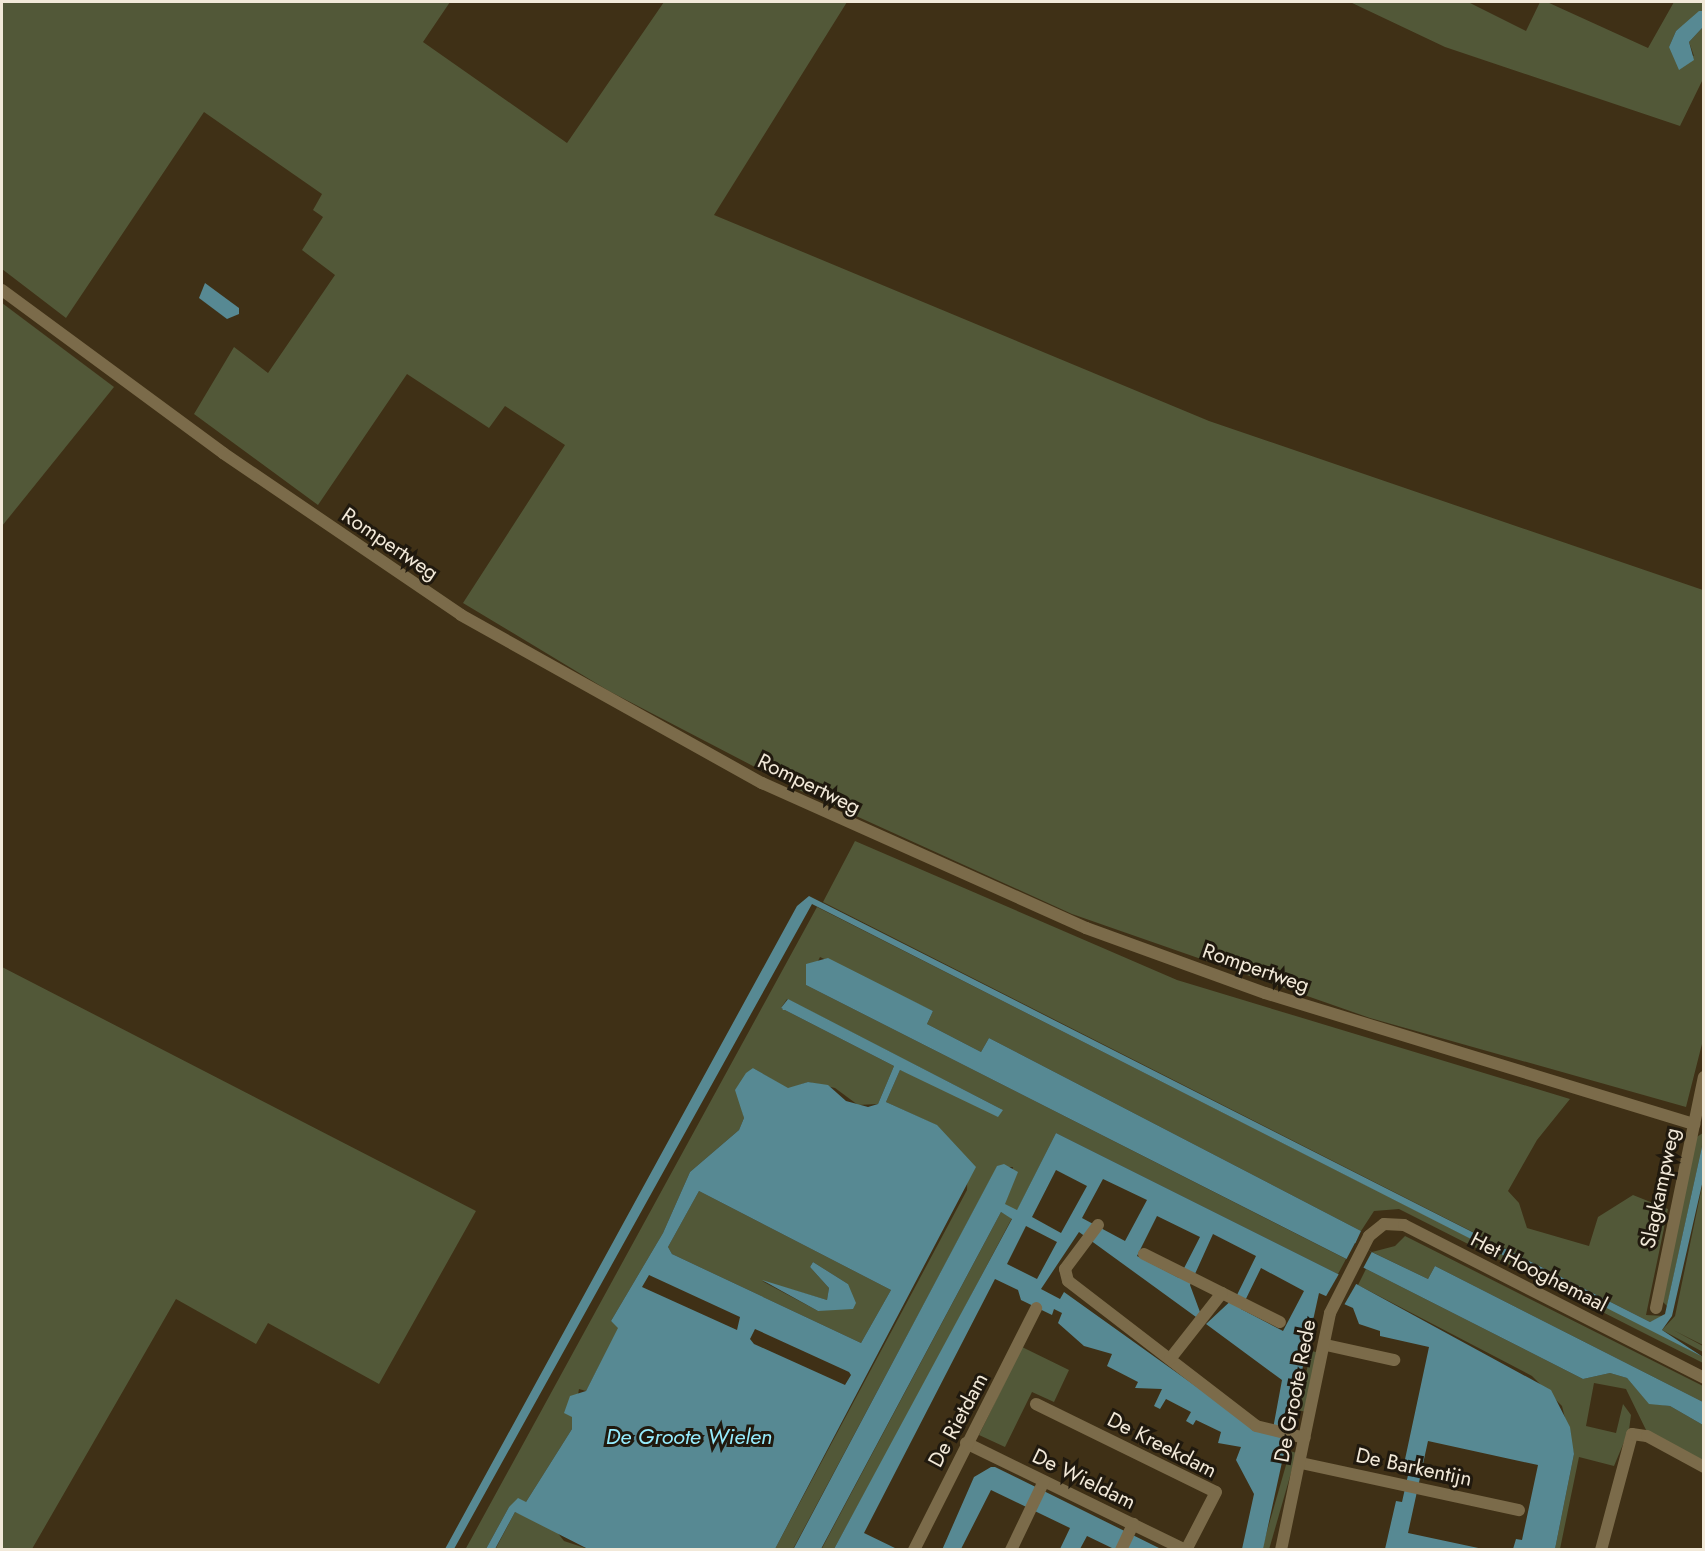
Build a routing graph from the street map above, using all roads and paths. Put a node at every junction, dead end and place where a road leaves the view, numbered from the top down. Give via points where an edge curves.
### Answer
1 (2, 290) edge
2 (1704, 1077) edge
3 (1694, 1124) junction
4 (1098, 1225) dead end
5 (1363, 1247) joint
6 (1144, 1254) dead end
7 (1226, 1295) junction
8 (1036, 1308) dead end
9 (1656, 1308) dead end
10 (1280, 1322) dead end
11 (1326, 1345) junction
12 (1170, 1359) junction
13 (1394, 1360) dead end
14 (1704, 1378) edge
15 (1036, 1404) dead end
16 (1305, 1438) junction
17 (966, 1443) junction
18 (1300, 1463) junction
19 (1704, 1467) edge
20 (1043, 1484) junction
21 (1519, 1510) dead end
22 (1132, 1527) junction
23 (914, 1550) edge
24 (1011, 1550) edge
25 (1121, 1550) edge
26 (1186, 1550) edge
27 (1281, 1550) edge
28 (1601, 1550) edge

1 - 3 street, Rompertweg via 223,453 461,615 762,783 1086,928 1265,993
2 - 3 street, Slagkampweg
3 - 9 street, Slagkampweg
4 - 12 street via 1060,1280
5 - 11 street, De Groote Rede via 1333,1306
5 - 14 street, Het Hooghemaal via 1381,1225 1404,1225
6 - 7 street
7 - 10 street
7 - 12 street
8 - 17 street, De Rietdam
11 - 13 street
11 - 16 street, De Groote Rede
12 - 16 street via 1264,1429
15 - 26 street, De Kreekdam via 1216,1492
16 - 18 street, De Groote Rede
17 - 20 street, De Wieldam
17 - 23 street, De Rietdam
18 - 21 street, De Barkentijn
18 - 27 street, De Groote Rede
19 - 28 street via 1638,1432 1632,1434
20 - 22 street, De Wieldam
20 - 24 street
22 - 25 street
22 - 26 street, De Wieldam

